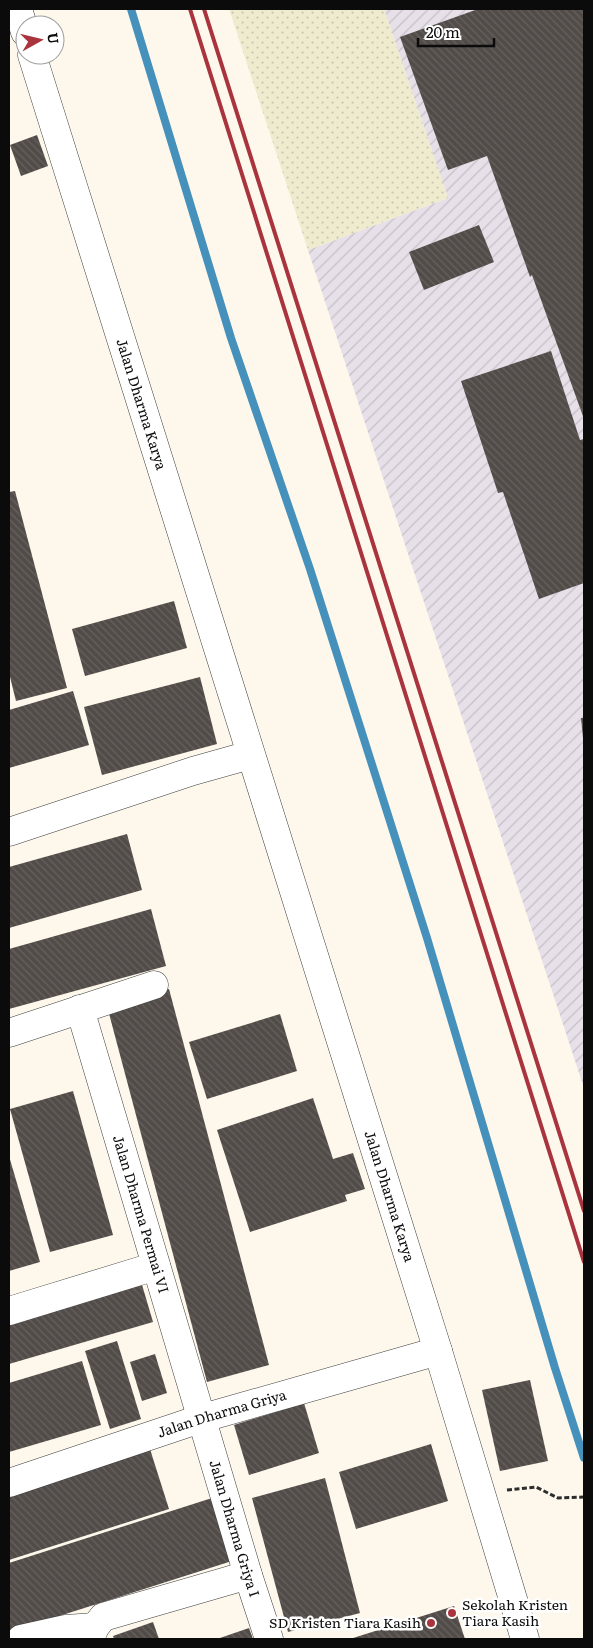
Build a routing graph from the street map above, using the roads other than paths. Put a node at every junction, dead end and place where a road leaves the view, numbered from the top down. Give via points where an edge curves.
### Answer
1 (35, 65) edge
2 (250, 755) junction
3 (9, 832) edge
4 (154, 985) dead end
5 (80, 1009) junction
6 (9, 1033) edge
7 (156, 1266) junction
8 (9, 1311) edge
9 (438, 1351) junction
10 (202, 1418) junction
11 (9, 1483) edge
12 (248, 1575) junction
13 (92, 1633) edge
14 (21, 1639) edge
15 (269, 1639) edge
16 (525, 1639) edge

1 - 2 street, Jalan Dharma Karya
2 - 3 street
2 - 9 street, Jalan Dharma Karya
4 - 5 street
5 - 6 street
5 - 7 street, Jalan Dharma Permai VI
7 - 8 street
7 - 10 street, Jalan Dharma Permai VI
9 - 10 street, Jalan Dharma Griya
9 - 16 street, Jalan Dharma Karya
10 - 11 street, Jalan Dharma Griya
10 - 12 street, Jalan Dharma Griya I
12 - 13 street via 103,1617
12 - 15 street, Jalan Dharma Griya I
13 - 14 street via 66,1629

